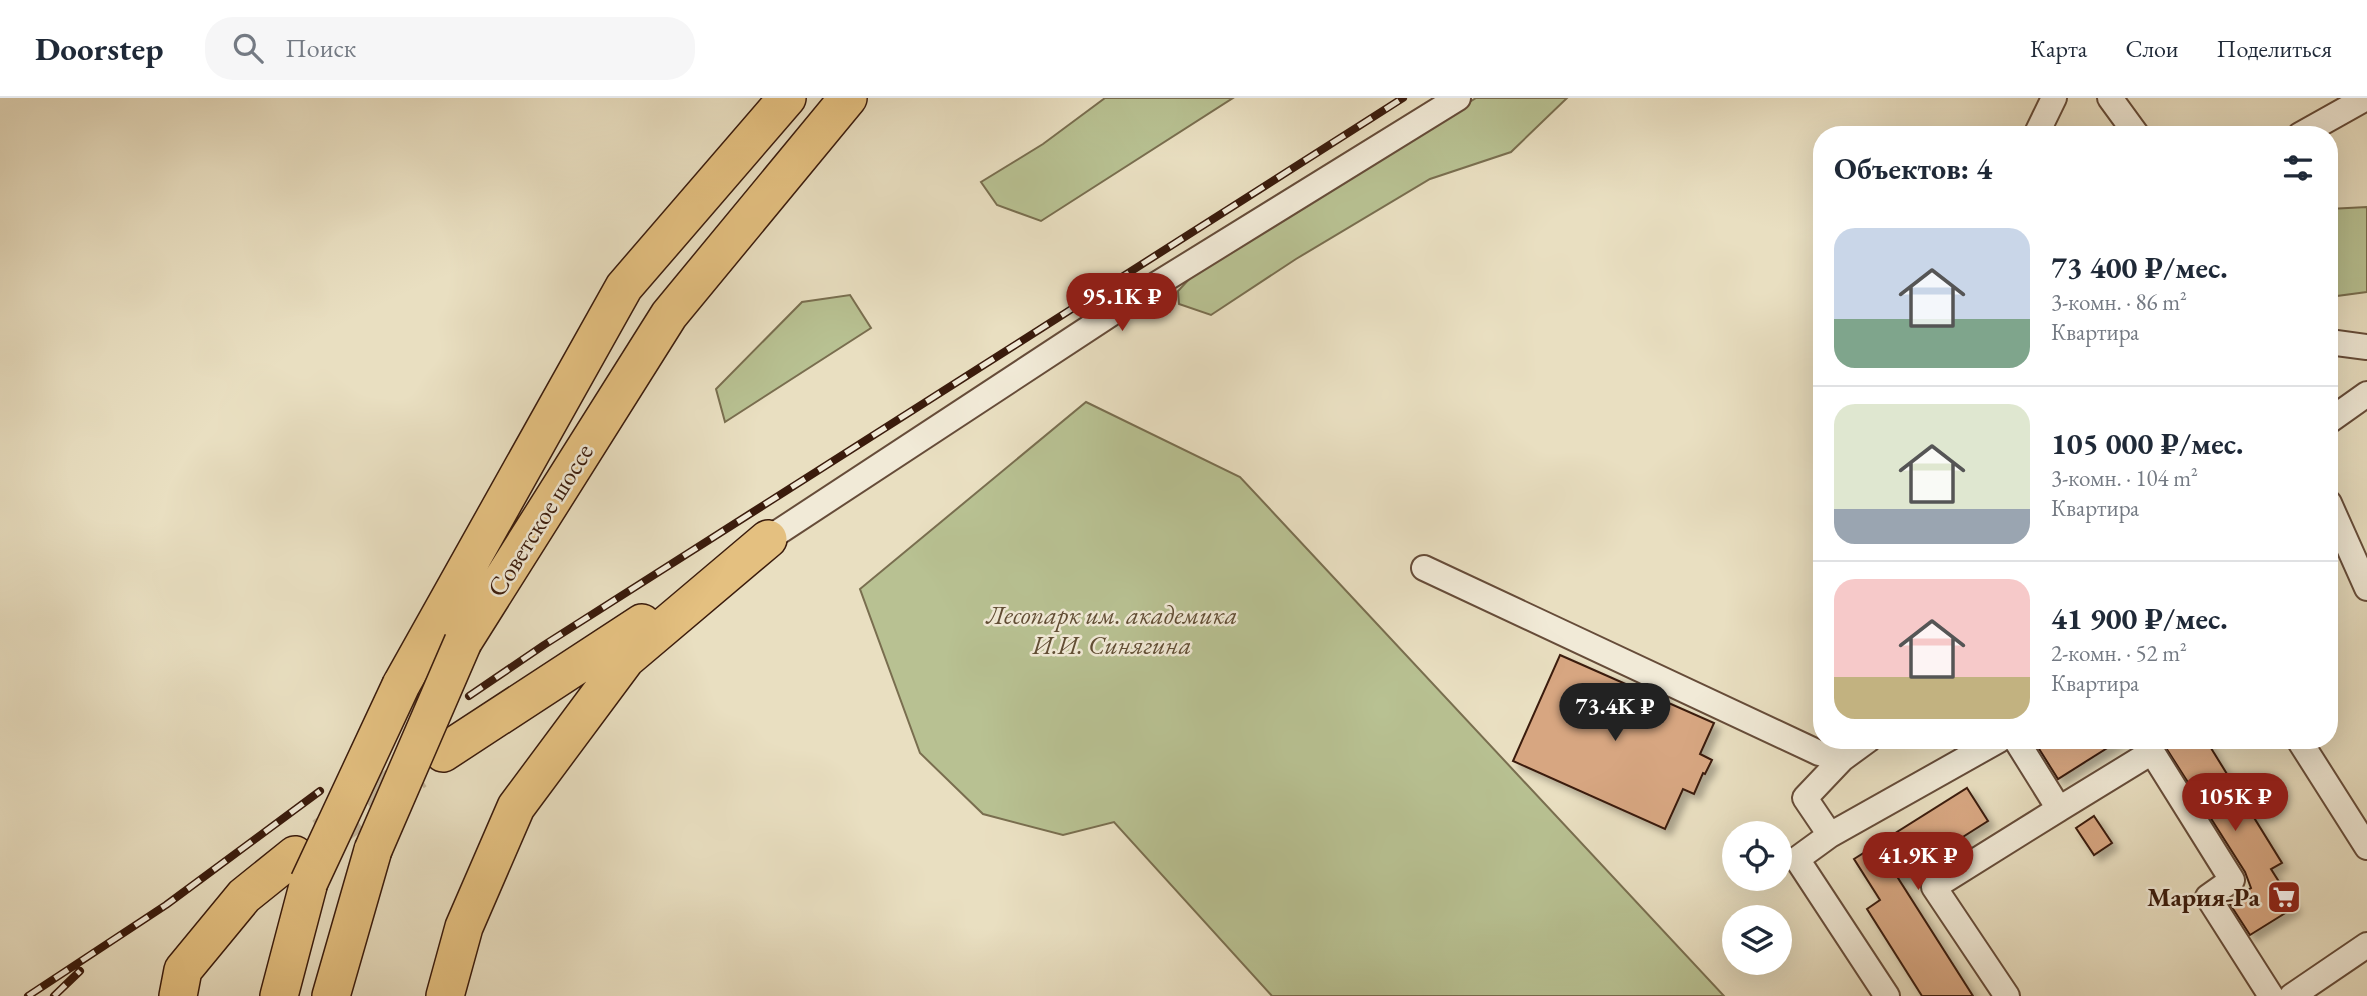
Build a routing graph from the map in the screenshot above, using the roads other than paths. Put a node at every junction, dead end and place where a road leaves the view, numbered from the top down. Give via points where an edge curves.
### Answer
1 (787, 98) edge
2 (848, 98) edge
3 (1458, 98) edge
4 (2054, 98) edge
5 (2110, 98) edge
6 (2366, 98) edge
7 (2040, 126) edge
8 (2130, 126) edge
9 (2316, 126) edge
10 (2338, 343) edge
11 (2367, 347) edge
12 (2367, 394) edge
13 (2338, 415) edge
14 (2338, 523) edge
15 (768, 539) junction
16 (1424, 568) dead end
17 (2367, 587) edge
18 (1856, 749) edge
19 (1982, 749) edge
20 (2022, 749) edge
21 (2305, 749) edge
22 (443, 753) tunnel mouth
23 (1842, 760) junction
24 (2059, 809) junction
25 (1830, 835) junction
26 (2367, 847) edge
27 (302, 868) junction
28 (2367, 945) edge
29 (178, 996) edge
30 (279, 996) edge
31 (331, 996) edge
32 (444, 996) edge
33 (1887, 996) edge
34 (2007, 996) edge
35 (2271, 996) edge
36 (2292, 996) edge

1 - 27 highway, Советское шоссе, bridge via 624,287
2 - 31 highway, Советское шоссе, bridge via 669,315 463,642 373,850
3 - 15 street via 1086,329
4 - 7 street
5 - 8 street
6 - 9 street
10 - 11 street
12 - 13 street
14 - 17 street
15 - 22 highway
15 - 32 highway via 626,659 516,807 464,927
16 - 23 street
18 - 23 street
19 - 25 street
20 - 24 street
21 - 26 street
23 - 25 street via 1805,798
24 - 34 street via 1934,887
24 - 35 street via 2152,752 2232,880 2208,897
25 - 33 street via 1797,859
27 - 29 highway via 244,896 183,970
27 - 30 highway, Советское шоссе
28 - 36 street

